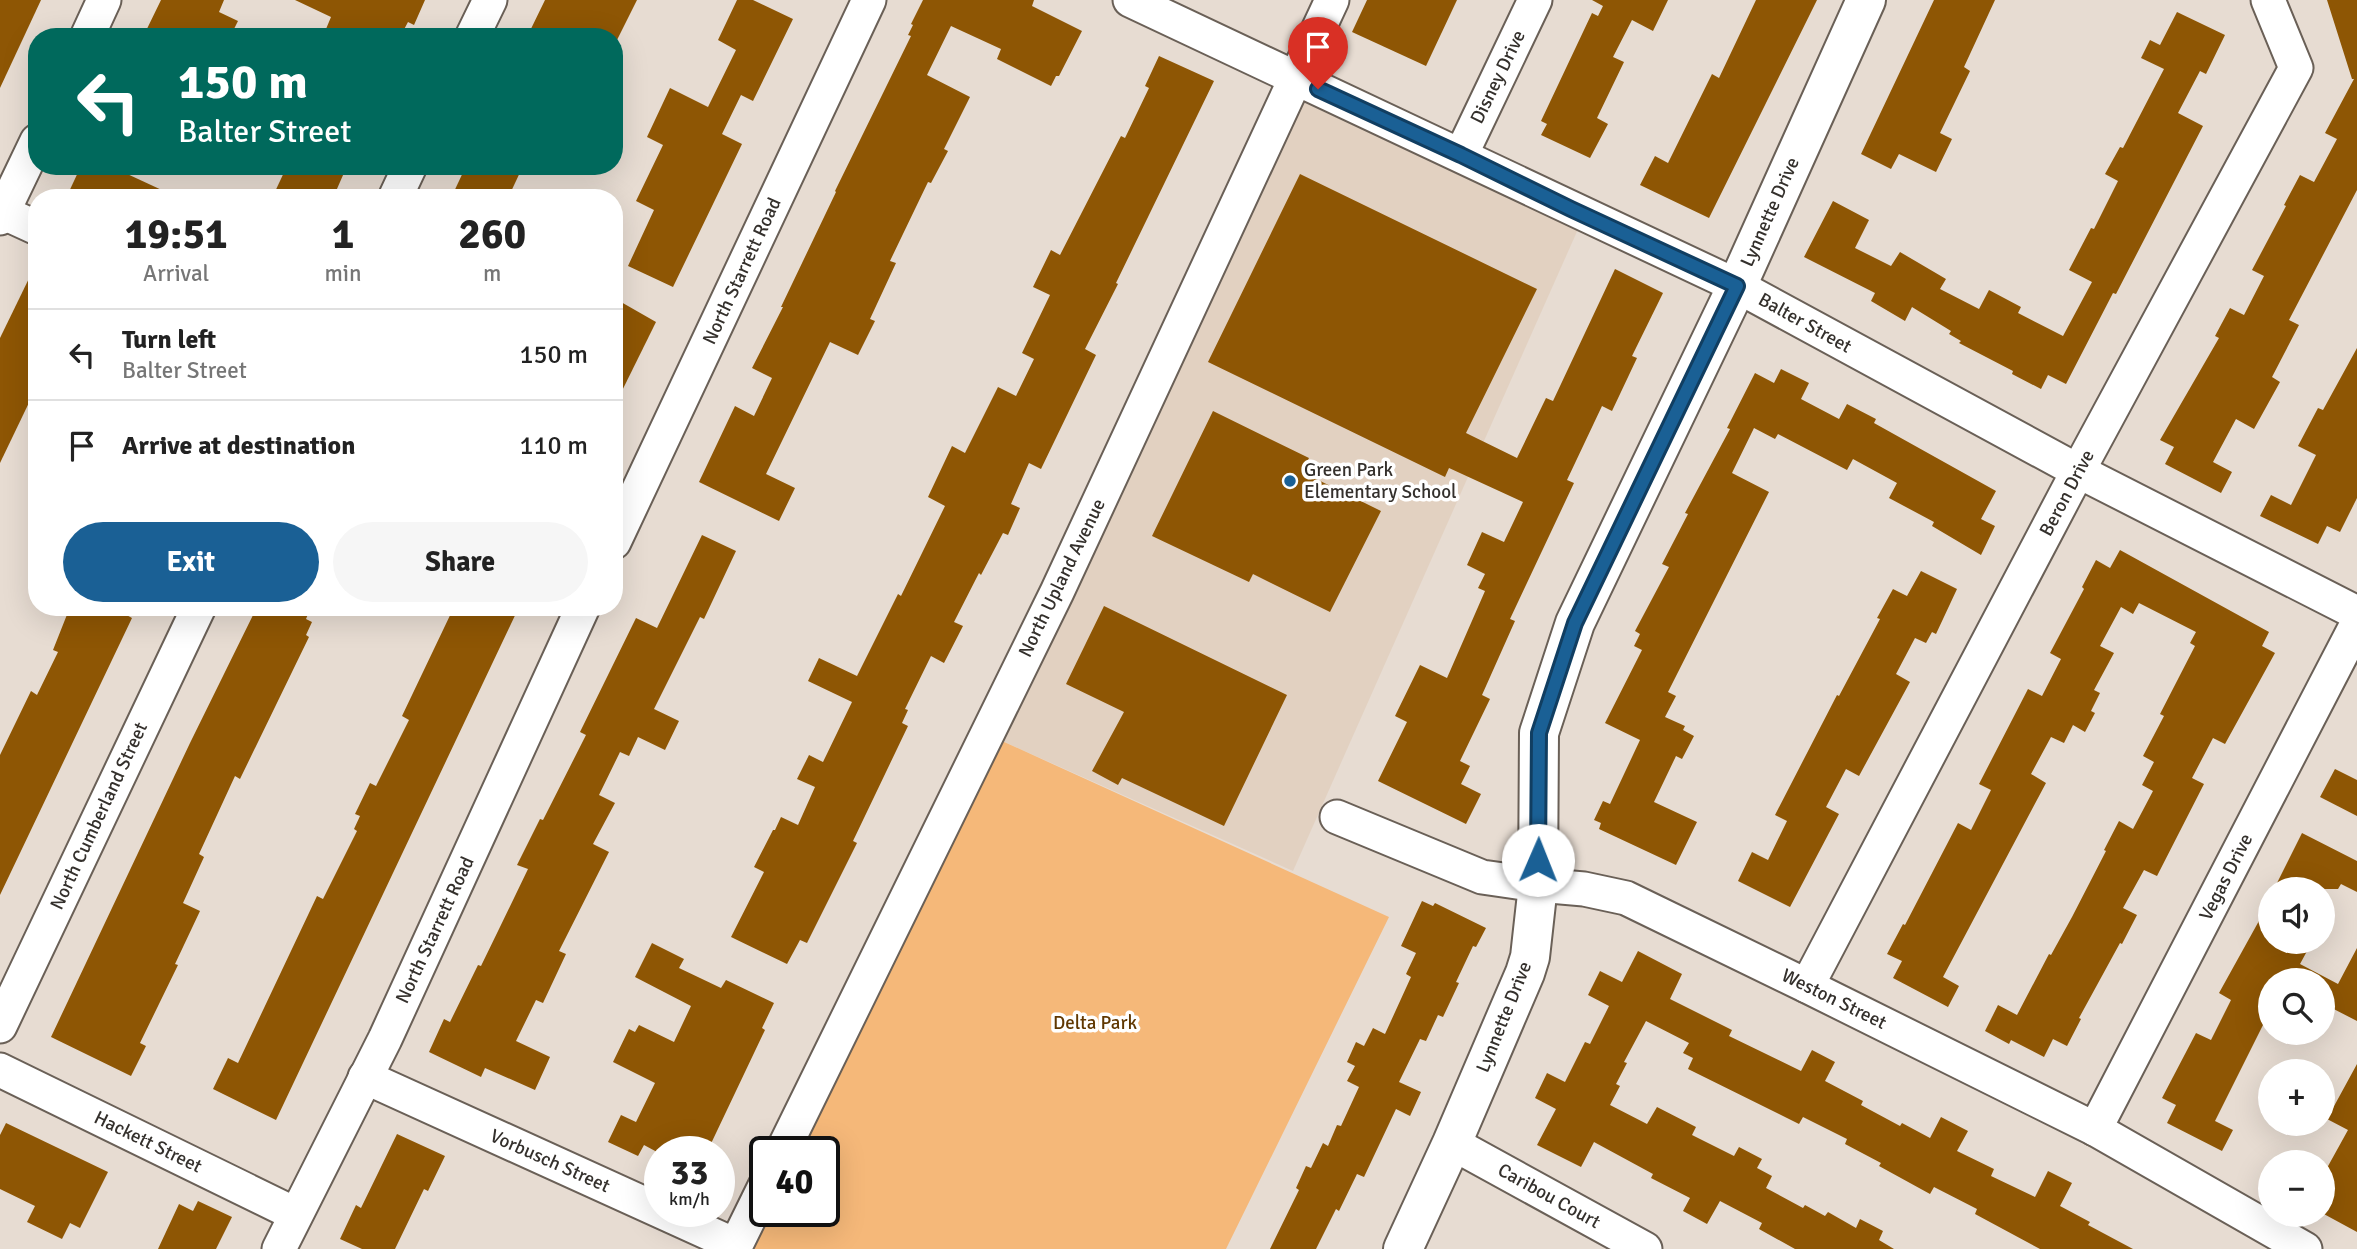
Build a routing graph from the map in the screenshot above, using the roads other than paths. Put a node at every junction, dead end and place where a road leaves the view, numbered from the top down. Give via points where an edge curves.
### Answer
1 (104, 0) edge
2 (490, 0) edge
3 (869, 0) edge
4 (1130, 0) edge
5 (1332, 0) edge
6 (1535, 0) edge
7 (1866, 0) edge
8 (2268, 0) edge
9 (90, 28) edge
10 (476, 28) edge
11 (1296, 78) junction
12 (1461, 155) junction
13 (28, 159) edge
14 (1, 214) edge
15 (28, 224) edge
16 (1737, 286) junction
17 (2078, 471) junction
18 (623, 504) edge
19 (2357, 613) edge
20 (195, 616) edge
21 (579, 616) edge
22 (2357, 624) edge
23 (1338, 817) dead end
24 (1538, 885) junction
25 (1807, 986) junction
26 (0, 1026) edge
27 (0, 1070) edge
28 (365, 1077) junction
29 (2095, 1129) junction
30 (790, 1136) edge
31 (1452, 1143) junction
32 (295, 1214) junction
33 (749, 1219) edge
34 (735, 1247) edge
35 (279, 1249) edge
36 (1402, 1249) edge
37 (1646, 1249) edge
38 (2305, 1249) edge

1 - 9 street
2 - 10 street
3 - 18 street, North Starrett Road
4 - 11 street, Balter Street
5 - 11 street, North Upland Avenue
6 - 12 street, Disney Drive
7 - 16 street, Lynnette Drive
8 - 17 street, Beron Drive via 2296,68
11 - 12 street, Balter Street
11 - 30 street, North Upland Avenue via 1057,592
12 - 16 street, Balter Street
13 - 14 street
14 - 15 street
16 - 17 street, Balter Street
16 - 24 street, Lynnette Drive via 1575,623 1539,733
17 - 19 street, Balter Street
17 - 25 street, Beron Drive
20 - 26 street, North Cumberland Street
21 - 28 street, North Starrett Road
22 - 29 street, Vegas Drive
23 - 24 street, Weston Street via 1482,877
24 - 25 street, Weston Street via 1626,898
24 - 31 street, Lynnette Drive via 1525,974
25 - 29 street, Weston Street
27 - 32 street, Hackett Street
28 - 32 street, North Starrett Road
28 - 34 street, Vorbusch Street
29 - 38 street, Weston Street
31 - 36 street, Lynnette Drive
31 - 37 street, Caribou Court
32 - 35 street, North Starrett Road
33 - 34 street

